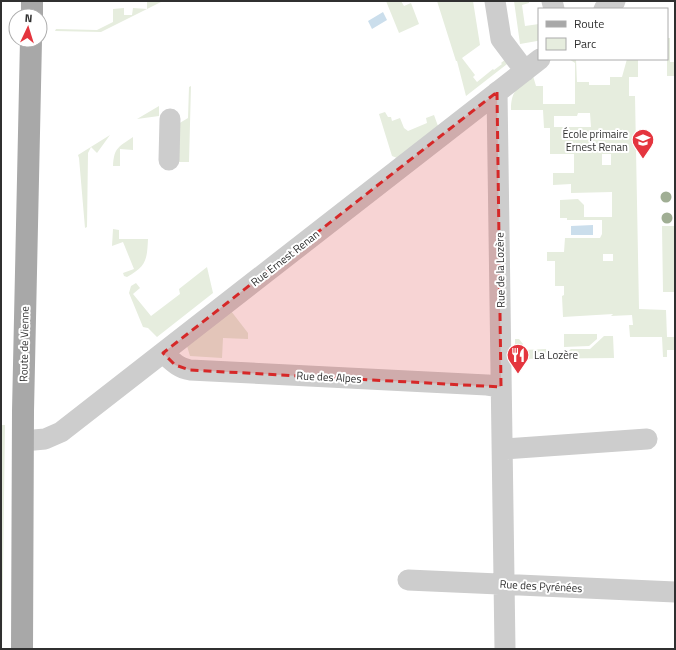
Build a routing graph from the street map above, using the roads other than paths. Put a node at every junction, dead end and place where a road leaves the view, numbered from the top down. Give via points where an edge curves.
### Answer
1 (495, 1) edge
2 (615, 1) edge
3 (605, 8) edge
4 (31, 48) edge
5 (533, 65) edge
6 (497, 92) junction
7 (170, 119) dead end
8 (169, 160) dead end
9 (163, 353) junction
10 (501, 387) junction
11 (647, 439) dead end
12 (23, 440) junction
13 (503, 449) junction
14 (408, 580) dead end
15 (504, 584) junction
16 (675, 592) edge
17 (22, 649) edge
18 (505, 649) edge

1 - 5 street via 501,39
2 - 3 street
4 - 12 main road, Route de Vienne
5 - 6 street, Rue Ernest Renan
6 - 9 street, Rue Ernest Renan
6 - 10 street, Rue de la Lozère
7 - 8 street
9 - 10 street, Rue des Alpes via 175,365 190,370 487,384
9 - 12 street, Rue Ernest Renan via 58,434 45,439
10 - 13 street, Rue de la Lozère
11 - 13 street
12 - 17 main road, Route de Vienne
13 - 15 street, Rue de la Lozère
14 - 15 street, Rue des Pyrénées
15 - 16 street, Rue des Pyrénées
15 - 18 street, Rue de la Lozère

